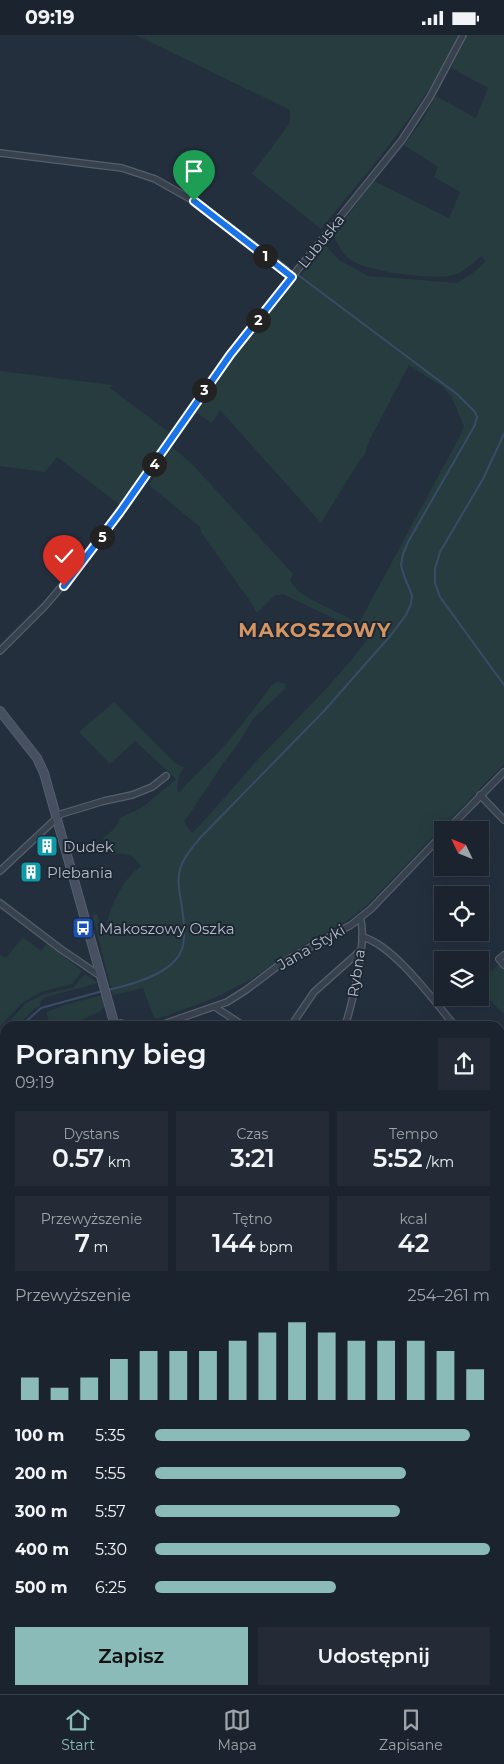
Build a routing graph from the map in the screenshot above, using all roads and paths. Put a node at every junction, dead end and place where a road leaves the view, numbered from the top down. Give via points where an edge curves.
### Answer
1 (463, 35) edge
2 (0, 153) edge
3 (292, 277) junction
4 (0, 651) edge
5 (0, 711) edge
6 (504, 772) edge
7 (166, 776) dead end
8 (480, 795) junction
9 (57, 818) junction
10 (504, 820) edge
11 (455, 821) edge
12 (434, 844) edge
13 (0, 871) edge
14 (0, 903) edge
15 (360, 918) junction
16 (362, 937) junction
17 (360, 951) junction
18 (502, 957) edge
19 (504, 965) edge
20 (102, 979) junction
21 (215, 1007) junction
22 (114, 1021) edge
23 (173, 1021) edge
24 (236, 1021) edge
25 (294, 1021) edge
26 (346, 1021) edge
27 (451, 1021) edge

1 - 3 street, Lubuska via 414,124
2 - 3 street via 122,168 155,179 194,201
3 - 4 street, Lubuska via 224,361 85,559 45,606
5 - 9 main road via 40,764
6 - 8 street
7 - 9 street via 152,787 132,795 61,814
8 - 10 street
8 - 11 street
9 - 13 street
9 - 20 main road
12 - 15 street, Jana Styki
14 - 20 street
15 - 16 street, Rybna
15 - 21 street, Jana Styki via 283,962 239,995
16 - 17 street, Rybna
16 - 27 street via 398,962
17 - 25 street via 314,992
17 - 26 street, Rybna
18 - 19 street
20 - 22 main road
21 - 23 street, Jana Styki
21 - 24 street

